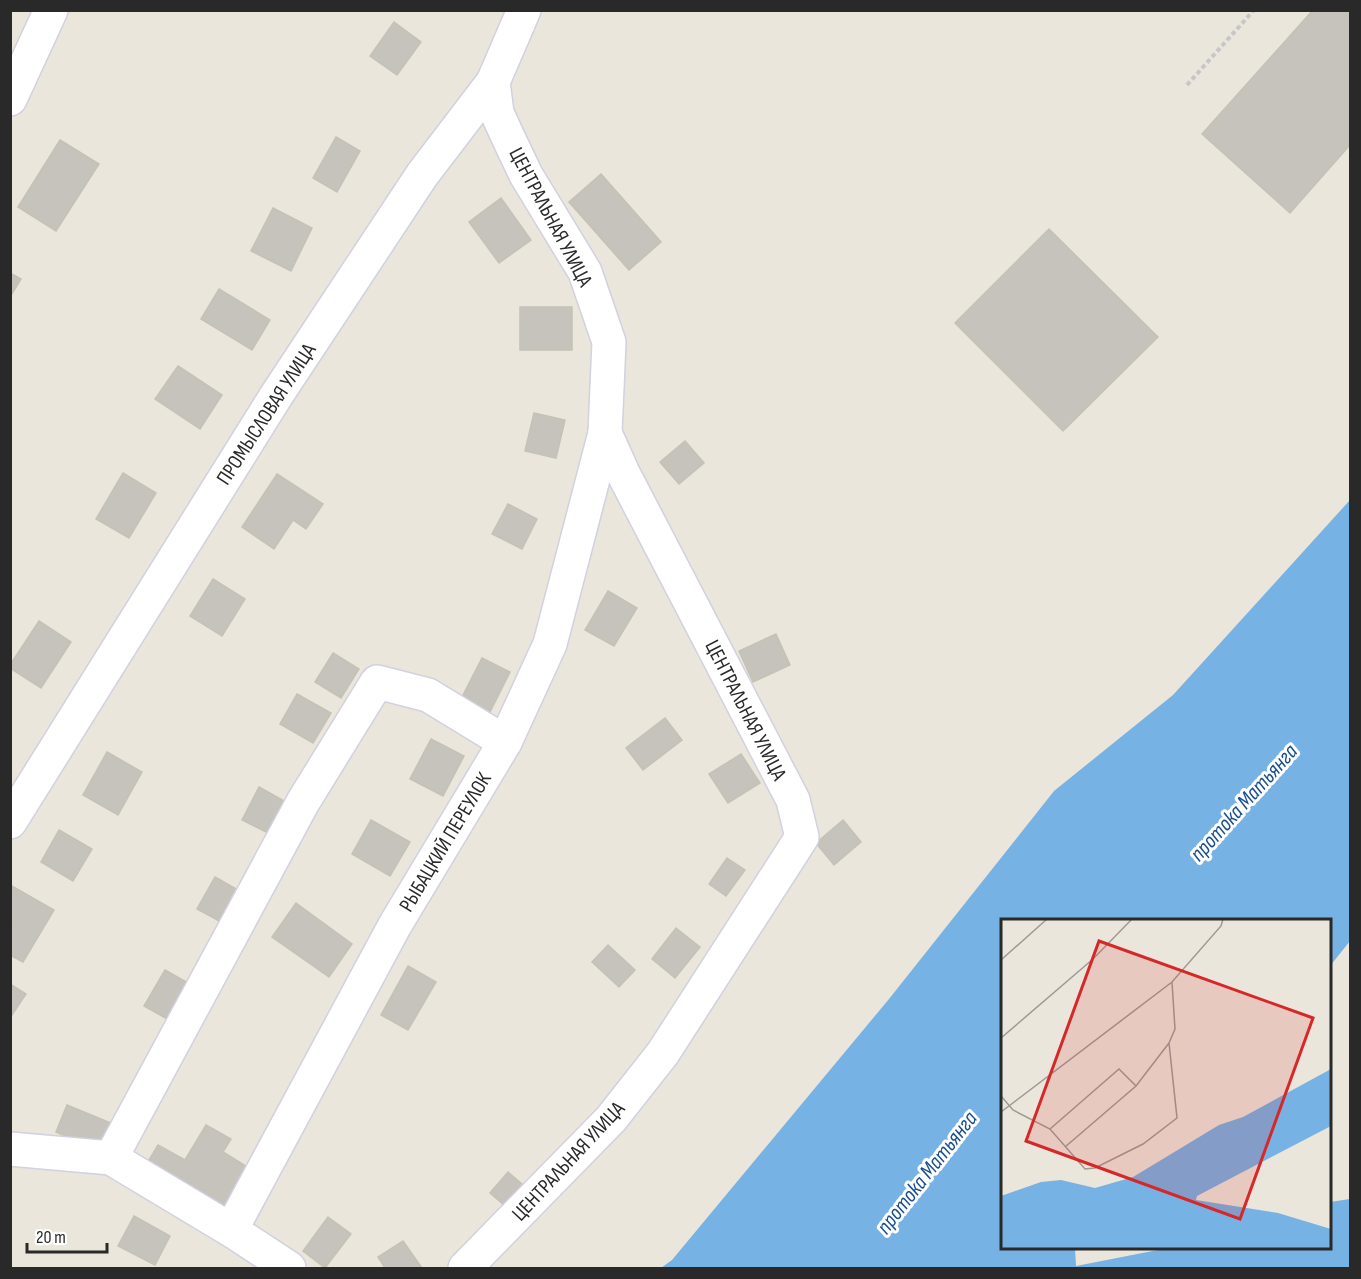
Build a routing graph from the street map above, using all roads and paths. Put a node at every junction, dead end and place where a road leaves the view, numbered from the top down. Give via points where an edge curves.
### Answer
1 (51, 10) edge
2 (524, 10) edge
3 (1254, 10) edge
4 (493, 82) junction
5 (1187, 85) dead end
6 (10, 99) edge
7 (605, 433) junction
8 (505, 742) junction
9 (10, 822) edge
10 (10, 1149) edge
11 (111, 1158) junction
12 (231, 1230) junction
13 (289, 1269) edge
14 (465, 1269) edge

1 - 6 street
2 - 4 street, ПРОМЫСЛОВАЯ УЛИЦА
3 - 5 path
4 - 7 street, ЦЕНТРАЛЬНАЯ УЛИЦА via 497,113 526,175 585,272 609,342
4 - 9 street, ПРОМЫСЛОВАЯ УЛИЦА via 422,175 276,396
7 - 8 street, РЫБАЦКИЙ ПЕРЕУЛОК via 550,644
7 - 14 street, ЦЕНТРАЛЬНАЯ УЛИЦА via 793,800 802,837 663,1053 618,1111
8 - 11 street via 428,695 377,682 303,802
8 - 12 street, РЫБАЦКИЙ ПЕРЕУЛОК via 395,925
10 - 11 street
11 - 12 street
12 - 13 street

